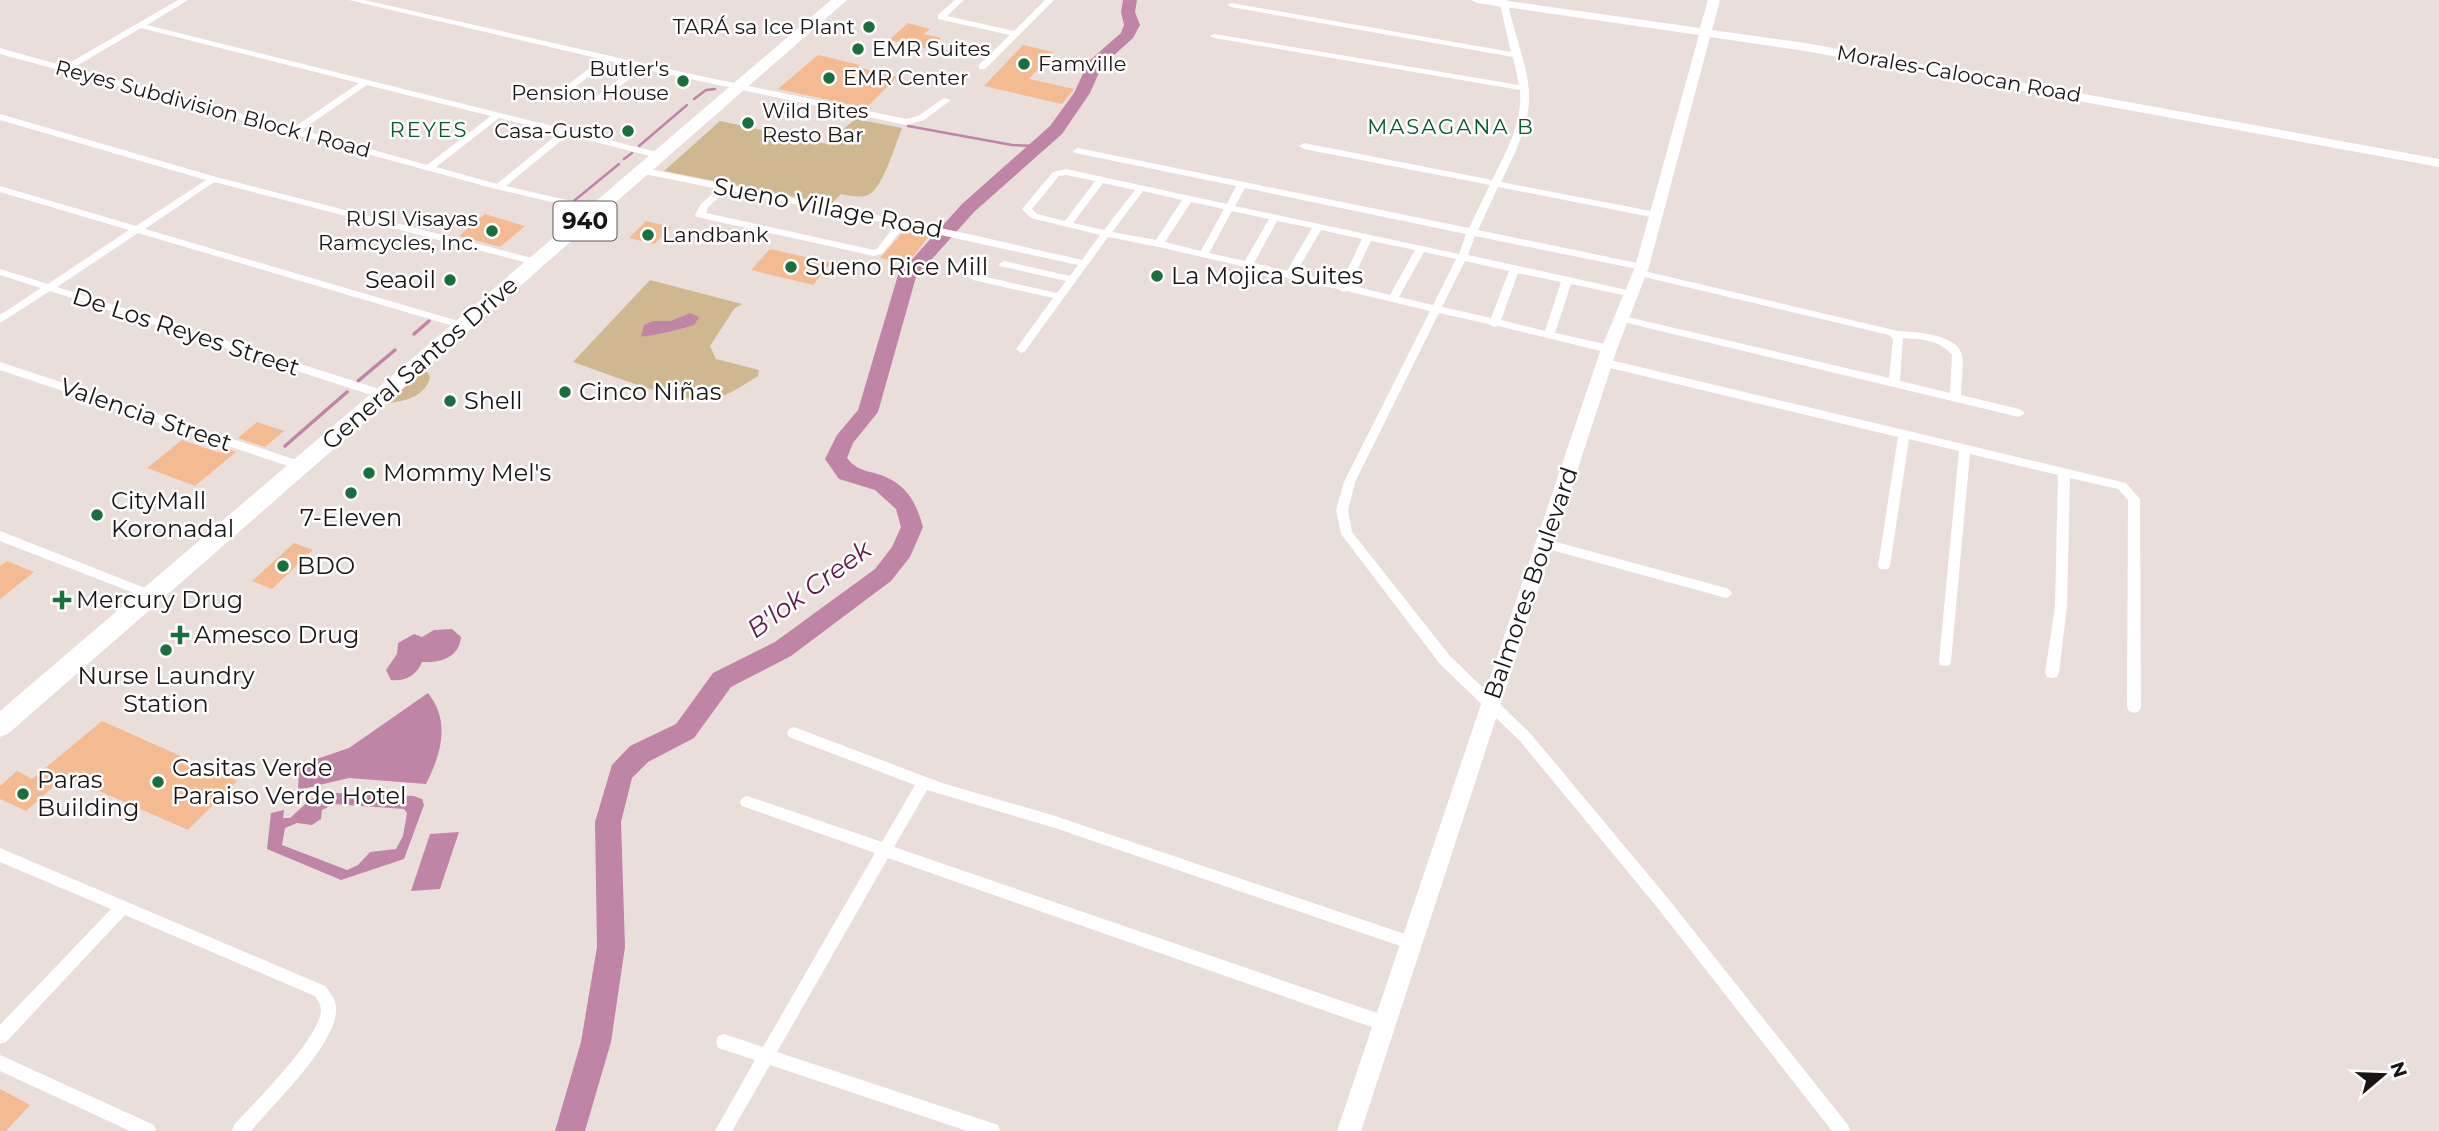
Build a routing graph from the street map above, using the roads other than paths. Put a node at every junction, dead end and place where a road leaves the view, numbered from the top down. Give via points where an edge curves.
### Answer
1 (184, 0) edge
2 (353, 0) edge
3 (830, 0) edge
4 (840, 0) edge
5 (960, 0) edge
6 (1050, 0) edge
7 (1477, 0) edge
8 (1714, 0) edge
9 (1504, 2) edge
10 (1231, 5) dead end
11 (139, 25) junction
12 (1015, 34) junction
13 (1707, 34) junction
14 (1214, 36) dead end
15 (0, 51) edge
16 (1514, 55) junction
17 (608, 58) junction
18 (641, 66) junction
19 (982, 67) dead end
20 (65, 69) junction
21 (365, 82) junction
22 (737, 87) junction
23 (1522, 88) junction
24 (947, 100) dead end
25 (497, 115) junction
26 (0, 117) edge
27 (295, 131) junction
28 (566, 132) junction
29 (1304, 146) dead end
30 (1078, 151) dead end
31 (654, 154) junction
32 (2439, 163) edge
33 (429, 168) junction
34 (645, 171) junction
35 (213, 179) junction
36 (1099, 182) junction
37 (1493, 183) junction
38 (1242, 185) junction
39 (499, 187) junction
40 (724, 188) junction
41 (1140, 189) junction
42 (0, 190) edge
43 (1187, 200) junction
44 (590, 208) junction
45 (1230, 208) junction
46 (1656, 215) junction
47 (1275, 216) junction
48 (901, 224) junction
49 (1067, 225) junction
50 (1318, 226) junction
51 (135, 230) junction
52 (1469, 232) junction
53 (1106, 234) junction
54 (1368, 237) junction
55 (1159, 244) junction
56 (1421, 249) junction
57 (1203, 255) junction
58 (1462, 258) junction
59 (528, 260) junction
60 (1004, 264) dead end
61 (1085, 264) junction
62 (1247, 266) junction
63 (1516, 268) junction
64 (1641, 270) junction
65 (0, 272) edge
66 (1289, 276) junction
67 (973, 277) dead end
68 (1567, 279) junction
69 (1073, 280) junction
70 (49, 287) junction
71 (1343, 289) junction
72 (1632, 293) junction
73 (1061, 297) junction
74 (1393, 299) junction
75 (1433, 310) junction
76 (1623, 319) junction
77 (0, 320) edge
78 (454, 323) junction
79 (1494, 324) junction
80 (1895, 334) junction
81 (1549, 336) junction
82 (1021, 349) dead end
83 (1608, 356) junction
84 (0, 366) edge
85 (1894, 384) junction
86 (372, 391) junction
87 (1955, 398) junction
88 (2019, 413) dead end
89 (1904, 435) junction
90 (1965, 449) junction
91 (292, 463) junction
92 (2064, 472) junction
93 (0, 536) edge
94 (1545, 544) junction
95 (1884, 566) dead end
96 (146, 593) junction
97 (1726, 593) dead end
98 (1945, 661) dead end
99 (2052, 673) dead end
100 (1490, 703) junction
101 (2134, 707) dead end
102 (0, 714) edge
103 (0, 726) edge
104 (794, 733) dead end
105 (924, 782) junction
106 (747, 802) dead end
107 (886, 852) junction
108 (0, 855) edge
109 (121, 909) junction
110 (1412, 943) junction
111 (1383, 1023) junction
112 (0, 1036) edge
113 (724, 1042) dead end
114 (768, 1057) junction
115 (0, 1063) edge
116 (148, 1131) edge
117 (240, 1131) edge
118 (723, 1131) edge
119 (992, 1131) edge
120 (1349, 1131) edge
121 (1842, 1131) edge

1 - 11 street
2 - 17 street
3 - 22 highway, General Santos Drive / 940
4 - 22 highway, General Santos Drive / 940
5 - 12 street via 941,18
6 - 12 street
7 - 9 street, Morales-Caloocan Road
8 - 13 street, Balmores Boulevard
9 - 13 street, Morales-Caloocan Road
9 - 16 street
10 - 16 street
11 - 20 street
11 - 21 street
12 - 19 street
13 - 32 street, Morales-Caloocan Road via 2102,99
13 - 46 street, Balmores Boulevard
14 - 23 street
15 - 20 street, Reyes Subdivision Block I Road
16 - 23 street
17 - 18 street
17 - 18 street via 564,91 599,99
18 - 22 street
20 - 27 street, Reyes Subdivision Block I Road
21 - 25 street
21 - 27 street
22 - 24 street via 906,122
22 - 31 highway, General Santos Drive / 940
22 - 34 highway, General Santos Drive / 940
23 - 37 street via 1522,124
25 - 28 street
25 - 33 street
26 - 35 street
27 - 33 street, Reyes Subdivision Block I Road
28 - 31 street
28 - 39 street
29 - 37 street
30 - 38 street
31 - 44 highway, General Santos Drive / 940
33 - 39 street, Reyes Subdivision Block I Road
34 - 40 street, Sueno Village Road
34 - 96 highway, General Santos Drive / 940
35 - 51 street
35 - 59 street
36 - 41 street
36 - 49 street
36 - 49 street via 1066,172 1056,174 1028,205 1031,215
37 - 46 street
37 - 52 street
38 - 45 street
38 - 52 street
39 - 44 street, Reyes Subdivision Block I Road
40 - 48 street, Sueno Village Road
40 - 48 street via 700,215 874,253
41 - 43 street
41 - 53 street
42 - 51 street
43 - 45 street
43 - 55 street
44 - 59 highway, General Santos Drive / 940
45 - 47 street
45 - 57 street
46 - 64 street, Balmores Boulevard
47 - 50 street
47 - 62 street
48 - 61 street, Sueno Village Road
49 - 53 street
50 - 54 street
50 - 66 street
51 - 70 street
51 - 78 street
52 - 58 street
52 - 64 street
53 - 55 street
53 - 61 street
54 - 56 street
54 - 71 street
55 - 57 street
56 - 58 street
56 - 74 street
57 - 62 street
58 - 63 street
58 - 75 street
59 - 78 highway, General Santos Drive / 940
60 - 69 street
61 - 69 street
62 - 66 street
63 - 68 street
63 - 79 street
64 - 72 street, Balmores Boulevard
64 - 80 street
65 - 70 street, De Los Reyes Street
66 - 71 street
67 - 73 street
68 - 72 street
68 - 81 street
69 - 73 street
70 - 77 street
70 - 86 street, De Los Reyes Street
71 - 74 street
72 - 76 street, Balmores Boulevard
73 - 82 street
74 - 75 street
75 - 79 street
75 - 100 street via 1353,474 1342,499 1341,519 1347,534 1427,638
76 - 83 street, Balmores Boulevard
76 - 85 street
78 - 86 highway, General Santos Drive / 940
79 - 81 street
80 - 85 street
80 - 87 street via 1916,335 1954,348
81 - 83 street
83 - 89 street
83 - 94 street, Balmores Boulevard
84 - 91 street, Valencia Street
85 - 87 street
86 - 91 highway, General Santos Drive / 940
87 - 88 street
89 - 90 street
89 - 95 street
90 - 92 street
90 - 98 street
91 - 96 highway, General Santos Drive / 940
92 - 99 street via 2061,606
92 - 101 street via 2122,486 2134,499
93 - 96 street
94 - 97 street
94 - 100 street, Balmores Boulevard
96 - 102 highway, General Santos Drive / 940
96 - 103 highway, General Santos Drive / 940
100 - 110 street, Balmores Boulevard
100 - 121 street via 1525,737 1661,901
104 - 105 street
105 - 107 street
105 - 110 street
106 - 107 street
107 - 111 street
107 - 114 street
108 - 109 street
109 - 112 street
109 - 117 street via 320,991 328,1000 329,1013 313,1044
110 - 111 street, Balmores Boulevard
111 - 120 street, Balmores Boulevard
113 - 114 street
114 - 118 street
114 - 119 street
115 - 116 street

